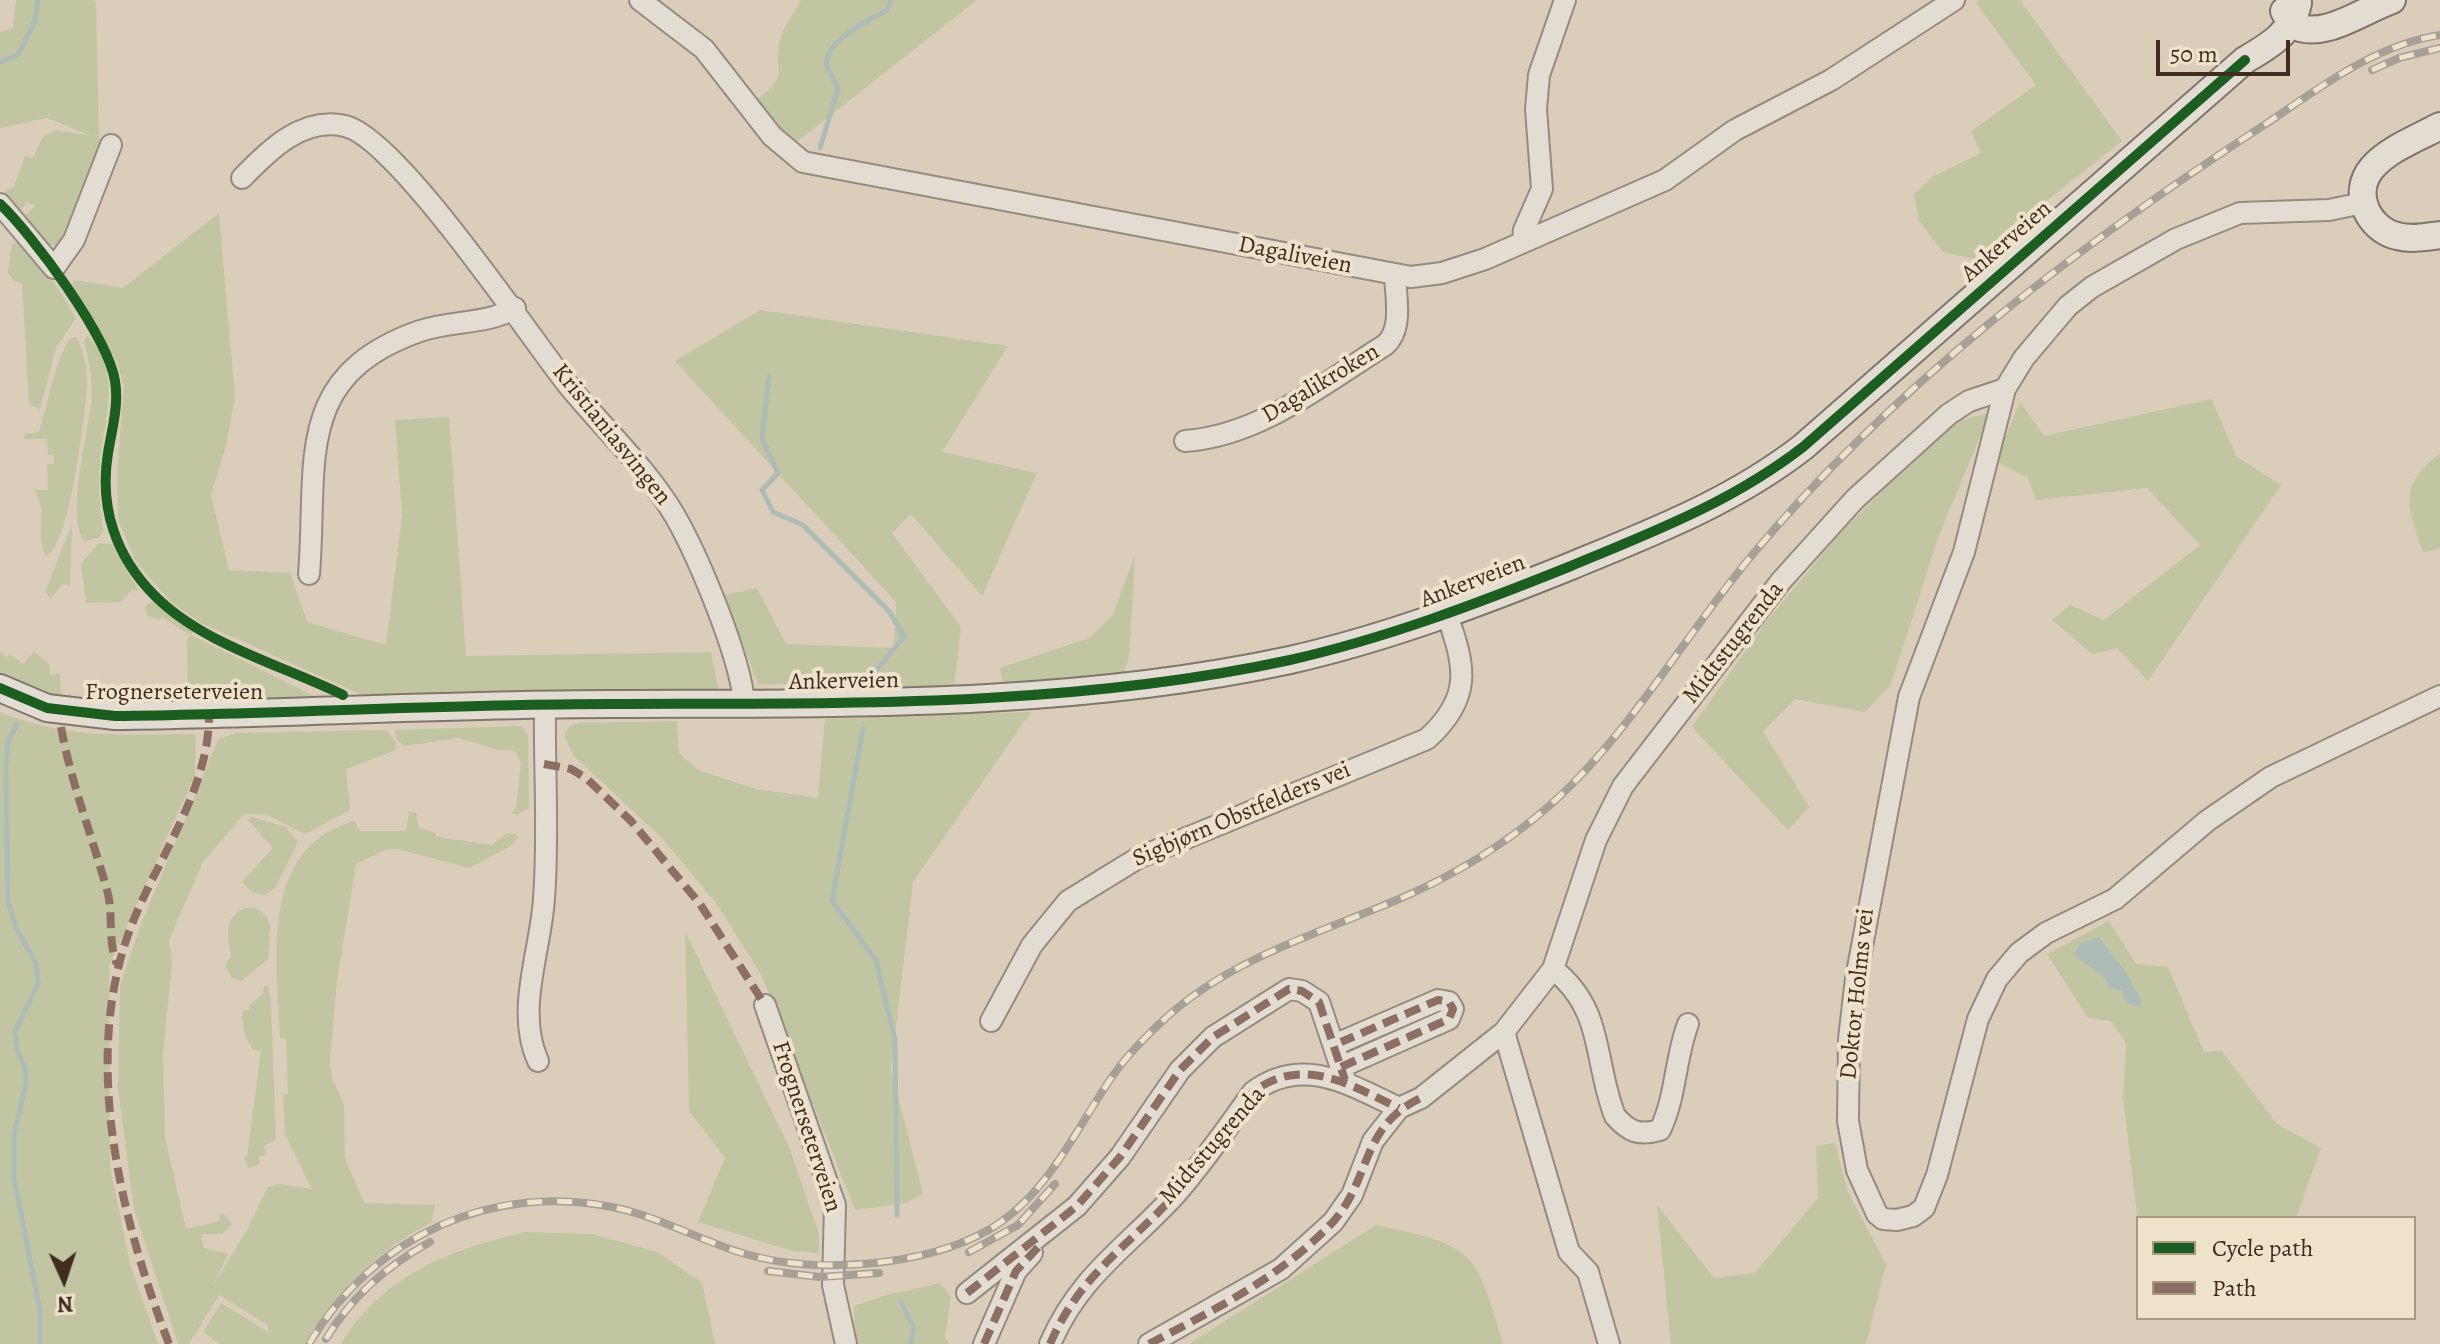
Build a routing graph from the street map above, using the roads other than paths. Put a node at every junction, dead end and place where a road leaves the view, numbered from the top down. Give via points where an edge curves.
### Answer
1 (640, 0) edge
2 (1565, 0) edge
3 (1954, 0) edge
4 (2392, 0) edge
5 (2289, 8) edge
6 (2440, 126) edge
7 (111, 145) dead end
8 (242, 178) dead end
9 (2363, 203) junction
10 (0, 204) edge
11 (2440, 235) edge
12 (1523, 241) junction
13 (1395, 276) junction
14 (515, 308) junction
15 (2005, 389) junction
16 (1185, 441) dead end
17 (309, 574) dead end
18 (1447, 615) junction
19 (0, 688) edge
20 (2440, 696) edge
21 (744, 703) junction
22 (545, 706) junction
23 (1553, 969) junction
24 (765, 1005) dead end
25 (991, 1021) dead end
26 (1688, 1024) dead end
27 (1504, 1032) junction
28 (1341, 1042) dead end
29 (538, 1061) dead end
30 (1343, 1073) junction
31 (1399, 1108) junction
32 (1077, 1206) junction
33 (967, 1293) dead end
34 (846, 1344) edge
35 (984, 1344) edge
36 (1050, 1344) edge
37 (1149, 1344) edge
38 (1609, 1344) edge

1 - 13 street, Dagaliveien via 704,49 772,136 803,162
2 - 12 street via 1539,75 1542,189
3 - 12 street, Dagaliveien via 1831,80 1735,130 1665,180
4 - 5 main road via 2358,13
5 - 18 main road, Ankerveien via 2256,37 2245,60 1761,478 1674,524
6 - 9 main road via 2370,170
7 - 10 street via 74,240 54,268
8 - 14 street, Kristianiasvingen via 282,141 308,128 334,125 359,131 381,148
9 - 11 main road via 2385,232
9 - 15 street, Doktor Holms vei via 2329,210 2240,213 2176,239 2068,306
12 - 13 street, Dagaliveien via 1442,273
13 - 16 street, Dagalikroken via 1394,338 1255,423
14 - 17 street via 502,316 400,339 344,375 329,400 317,445
14 - 21 street, Kristianiasvingen via 566,382 675,517 736,663
15 - 20 street, Doktor Holms vei via 1964,552 1909,697 1856,978 1847,1067 1848,1121 1865,1195 1883,1219 1913,1216 1924,1208 1978,1019 1997,979 2019,953 2046,933 2115,899 2207,821 2271,777
15 - 23 street, Midtstugrenda via 1949,414 1855,499 1762,605 1623,786 1596,840
18 - 21 main road, Ankerveien via 1291,659 1118,688 984,700
18 - 25 street, Sigbjørn Obstfelders vei via 1461,654 1460,689 1450,718 1427,739 1138,858 1081,892 1032,945
19 - 22 main road, Frognerseterveien via 47,708 115,716
21 - 22 main road, Ankerveien
22 - 29 street via 544,898 528,1017 529,1042
23 - 26 street via 1571,984 1590,1014 1615,1116 1642,1135 1660,1130 1666,1118
23 - 27 street, Midtstugrenda
24 - 34 street, Frognerseterveien via 835,1205 833,1285
27 - 31 street, Midtstugrenda via 1421,1098
27 - 38 street via 1569,1252 1588,1272
28 - 30 street, Midtstugrenda via 1438,1000 1453,1009 1449,1019
30 - 31 street, Midtstugrenda
30 - 32 street via 1319,1002 1289,989 1213,1037 1180,1070 1120,1157
30 - 36 street, Midtstugrenda via 1282,1076 1253,1092 1172,1197 1100,1267 1063,1313
31 - 37 street, Midtstugrenda via 1373,1141 1352,1195 1333,1222 1281,1269
32 - 33 street
32 - 35 street via 1016,1271

